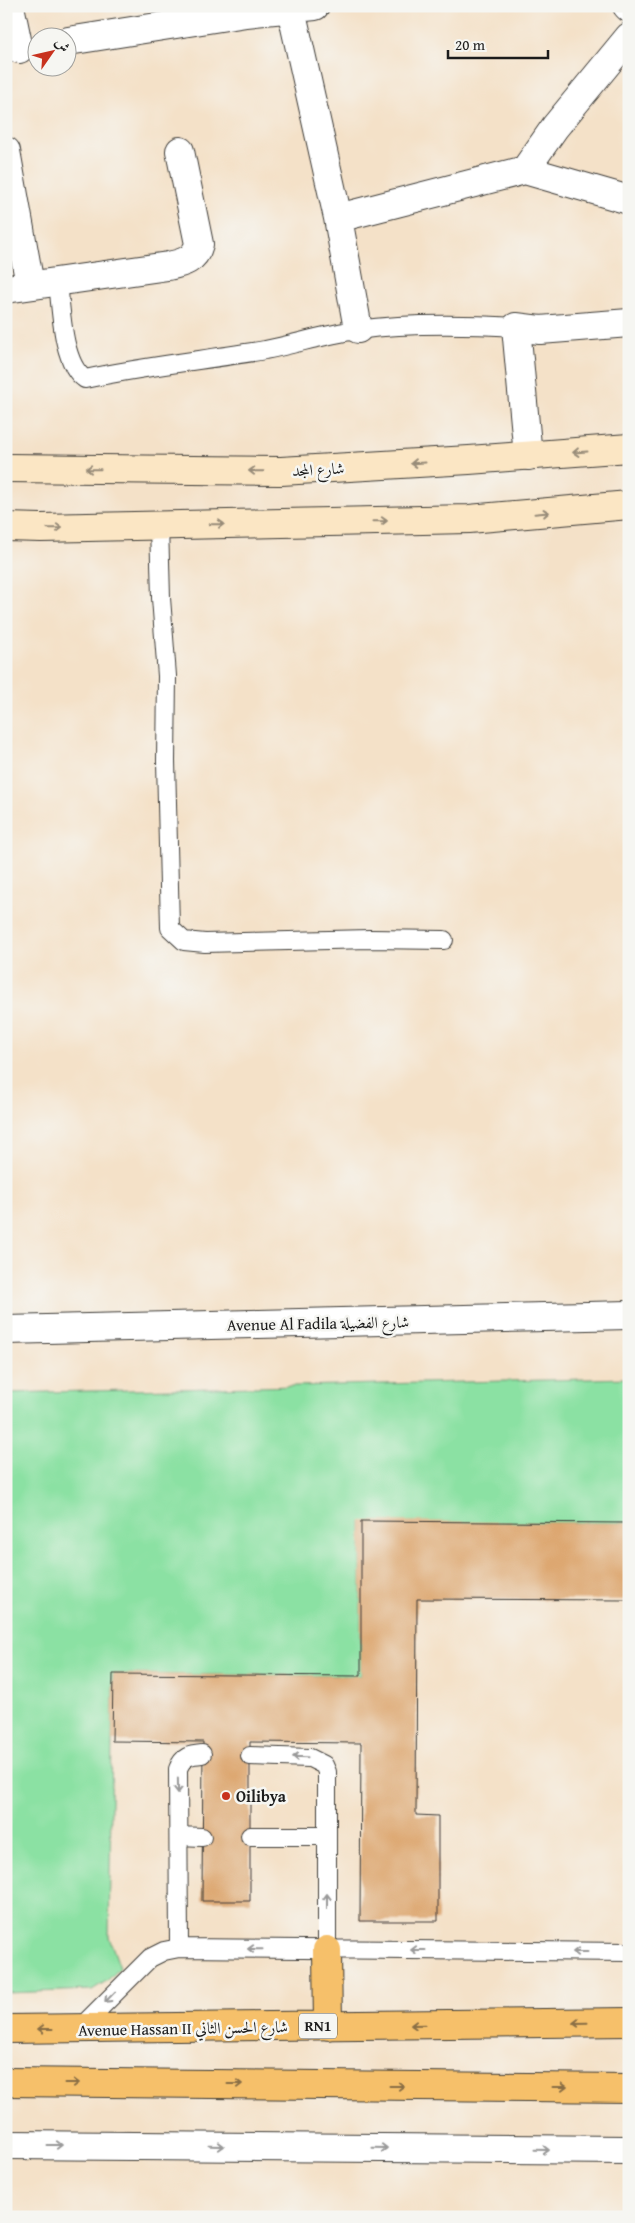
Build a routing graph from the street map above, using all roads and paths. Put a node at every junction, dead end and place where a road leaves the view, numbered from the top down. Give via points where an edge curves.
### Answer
1 (10, 6) edge
2 (303, 8) edge
3 (178, 15) edge
4 (629, 37) edge
5 (78, 39) edge
6 (21, 49) edge
7 (6, 151) edge
8 (180, 152) dead end
9 (525, 170) junction
10 (629, 200) edge
11 (338, 218) junction
12 (58, 282) junction
13 (18, 287) edge
14 (629, 323) edge
15 (516, 327) junction
16 (358, 330) junction
17 (629, 448) edge
18 (528, 456) junction
19 (6, 468) edge
20 (629, 505) edge
21 (159, 525) junction
22 (6, 527) edge
23 (444, 940) dead end
24 (629, 1315) edge
25 (6, 1330) edge
26 (202, 1754) dead end
27 (250, 1756) dead end
28 (179, 1836) junction
29 (202, 1836) dead end
30 (250, 1836) dead end
31 (327, 1836) junction
32 (179, 1948) junction
33 (327, 1950) junction
34 (629, 1952) edge
35 (629, 2022) edge
36 (328, 2026) junction
37 (6, 2029) edge
38 (79, 2029) junction
39 (6, 2082) edge
40 (629, 2088) edge
41 (6, 2145) edge
42 (629, 2150) edge

1 - 6 street
2 - 3 street
2 - 11 street
3 - 5 street
4 - 9 street
7 - 13 street
8 - 12 street via 199,244 197,253 184,262 168,266
9 - 10 street
9 - 11 street
11 - 16 street
12 - 13 street
12 - 16 lane via 67,347 74,368 85,379 267,349
14 - 15 street via 540,330
15 - 16 lane via 466,324
15 - 18 street
17 -> 18 main road, شارع المجد
18 -> 19 main road, شارع المجد via 281,471
21 -> 20 main road via 469,519
22 -> 21 main road
21 - 23 lane via 167,676 170,928 184,941 205,943
24 - 25 street, Avenue Al Fadila شارع الفضيلة
26 -> 28 lane via 187,1756 178,1769
31 -> 27 lane via 327,1772 324,1765 310,1758
28 - 29 lane
28 - 32 lane
30 - 31 lane
33 -> 31 lane
33 -> 32 lane
32 -> 38 lane via 150,1958
34 -> 33 lane
33 - 36 main road
35 -> 36 main road, Avenue Hassan II شارع الحسن الثاني / RN1
36 - 38 main road, Avenue Hassan II شارع الحسن الثاني / RN1
38 -> 37 main road, Avenue Hassan II شارع الحسن الثاني / RN1
39 -> 40 main road
41 -> 42 street

